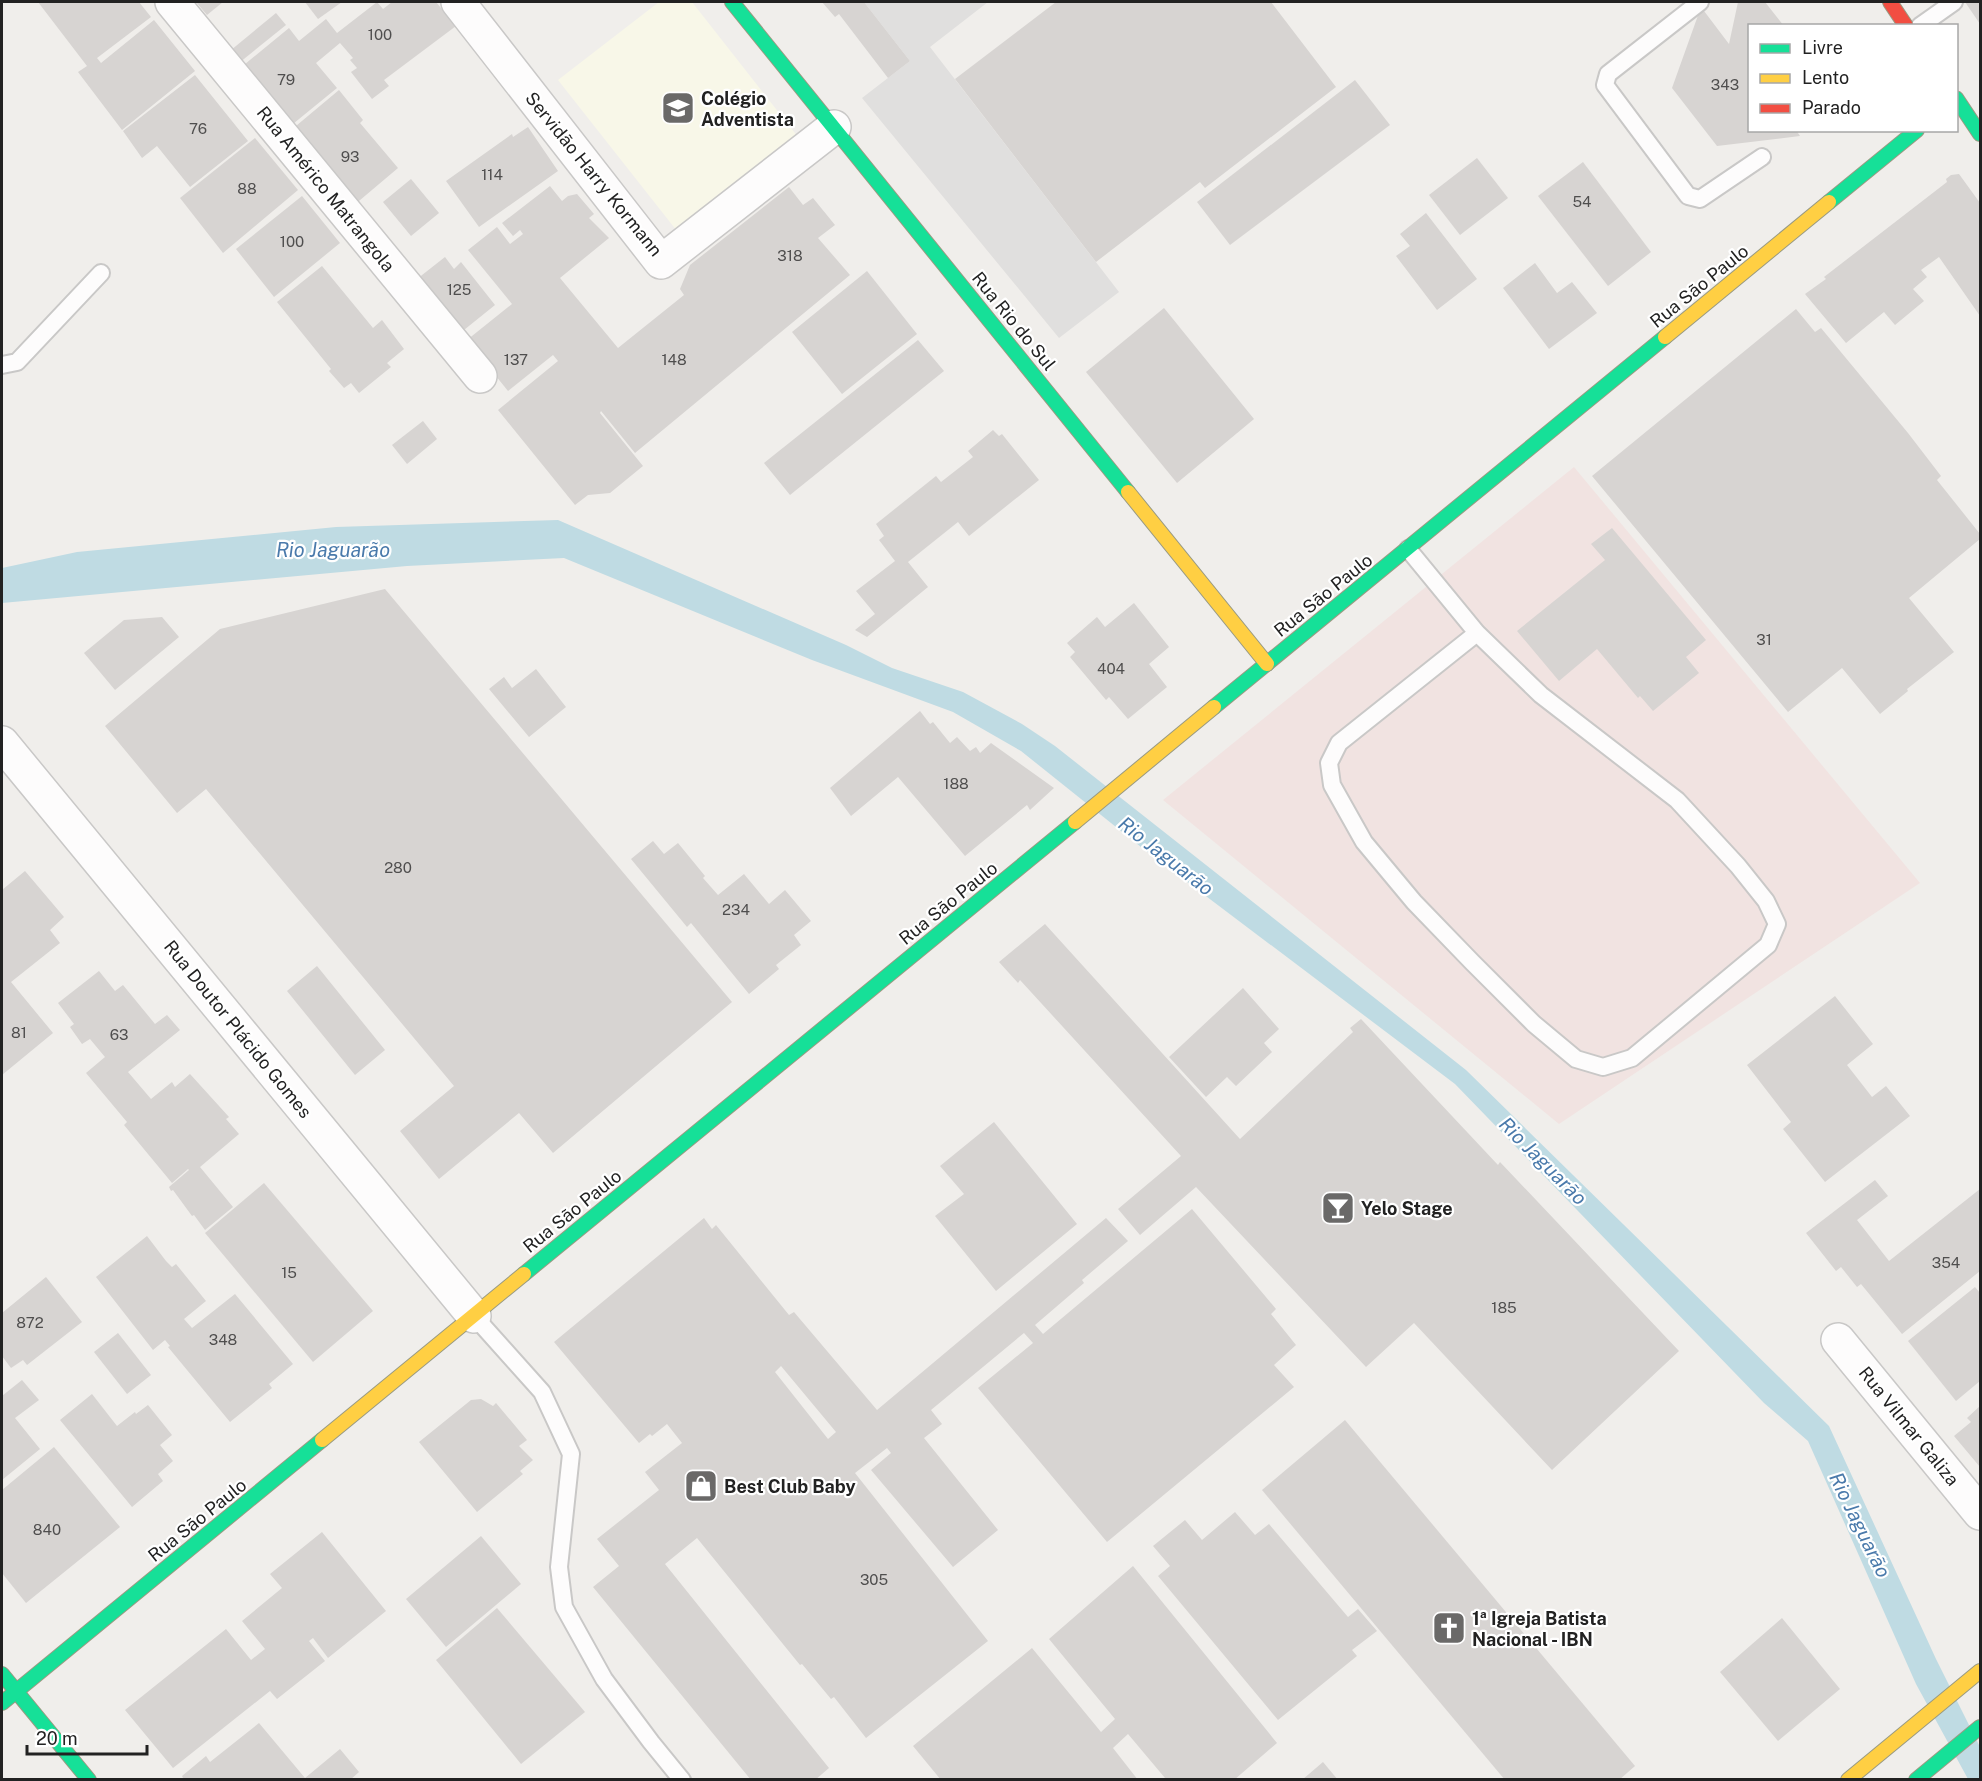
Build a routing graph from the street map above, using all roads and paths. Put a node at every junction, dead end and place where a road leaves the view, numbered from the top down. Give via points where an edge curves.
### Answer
1 (172, 2) edge
2 (458, 2) edge
3 (732, 2) edge
4 (1700, 2) edge
5 (1890, 2) edge
6 (1954, 2) edge
7 (1905, 24) edge
8 (1923, 24) edge
9 (1958, 102) edge
10 (834, 127) junction
11 (1915, 132) edge
12 (1980, 135) edge
13 (1762, 157) dead end
14 (101, 273) dead end
15 (2, 365) edge
16 (480, 376) dead end
17 (1408, 549) junction
18 (1477, 633) junction
19 (1267, 664) junction
20 (2, 743) edge
21 (474, 1316) junction
22 (1838, 1340) dead end
23 (1980, 1513) edge
24 (1980, 1671) edge
25 (2, 1674) edge
26 (16, 1691) junction
27 (2, 1703) edge
28 (1980, 1727) edge
29 (1918, 1778) edge
30 (89, 1779) edge
31 (682, 1779) edge
32 (1848, 1779) edge

1 - 16 street, Rua Américo Matrangola
2 - 10 street, Servidão Harry Kormann via 661,262
3 - 10 main road, Rua Rio do Sul
4 - 13 lane via 1608,74 1605,85 1688,196 1700,199
5 - 7 main road
6 - 8 lane
9 - 12 main road
10 - 19 main road, Rua Rio do Sul
11 - 17 main road, Rua São Paulo
14 - 15 lane via 17,362
17 - 18 lane
17 - 19 main road, Rua São Paulo
18 - 18 lane via 1541,695 1677,800 1738,866 1766,901 1777,924 1768,945 1632,1058 1603,1067 1575,1059 1534,1024 1414,902 1364,842 1332,785 1329,764 1339,743
19 - 21 main road, Rua São Paulo
20 - 21 street, Rua Doutor Plácido Gomes
21 - 26 main road, Rua São Paulo
21 - 31 lane via 542,1392 571,1454 559,1567 564,1607 604,1679
22 - 23 street, Rua Vilmar Galiza
24 - 32 main road
25 - 26 main road
26 - 27 main road, Rua São Paulo
26 - 30 main road
28 - 29 main road

